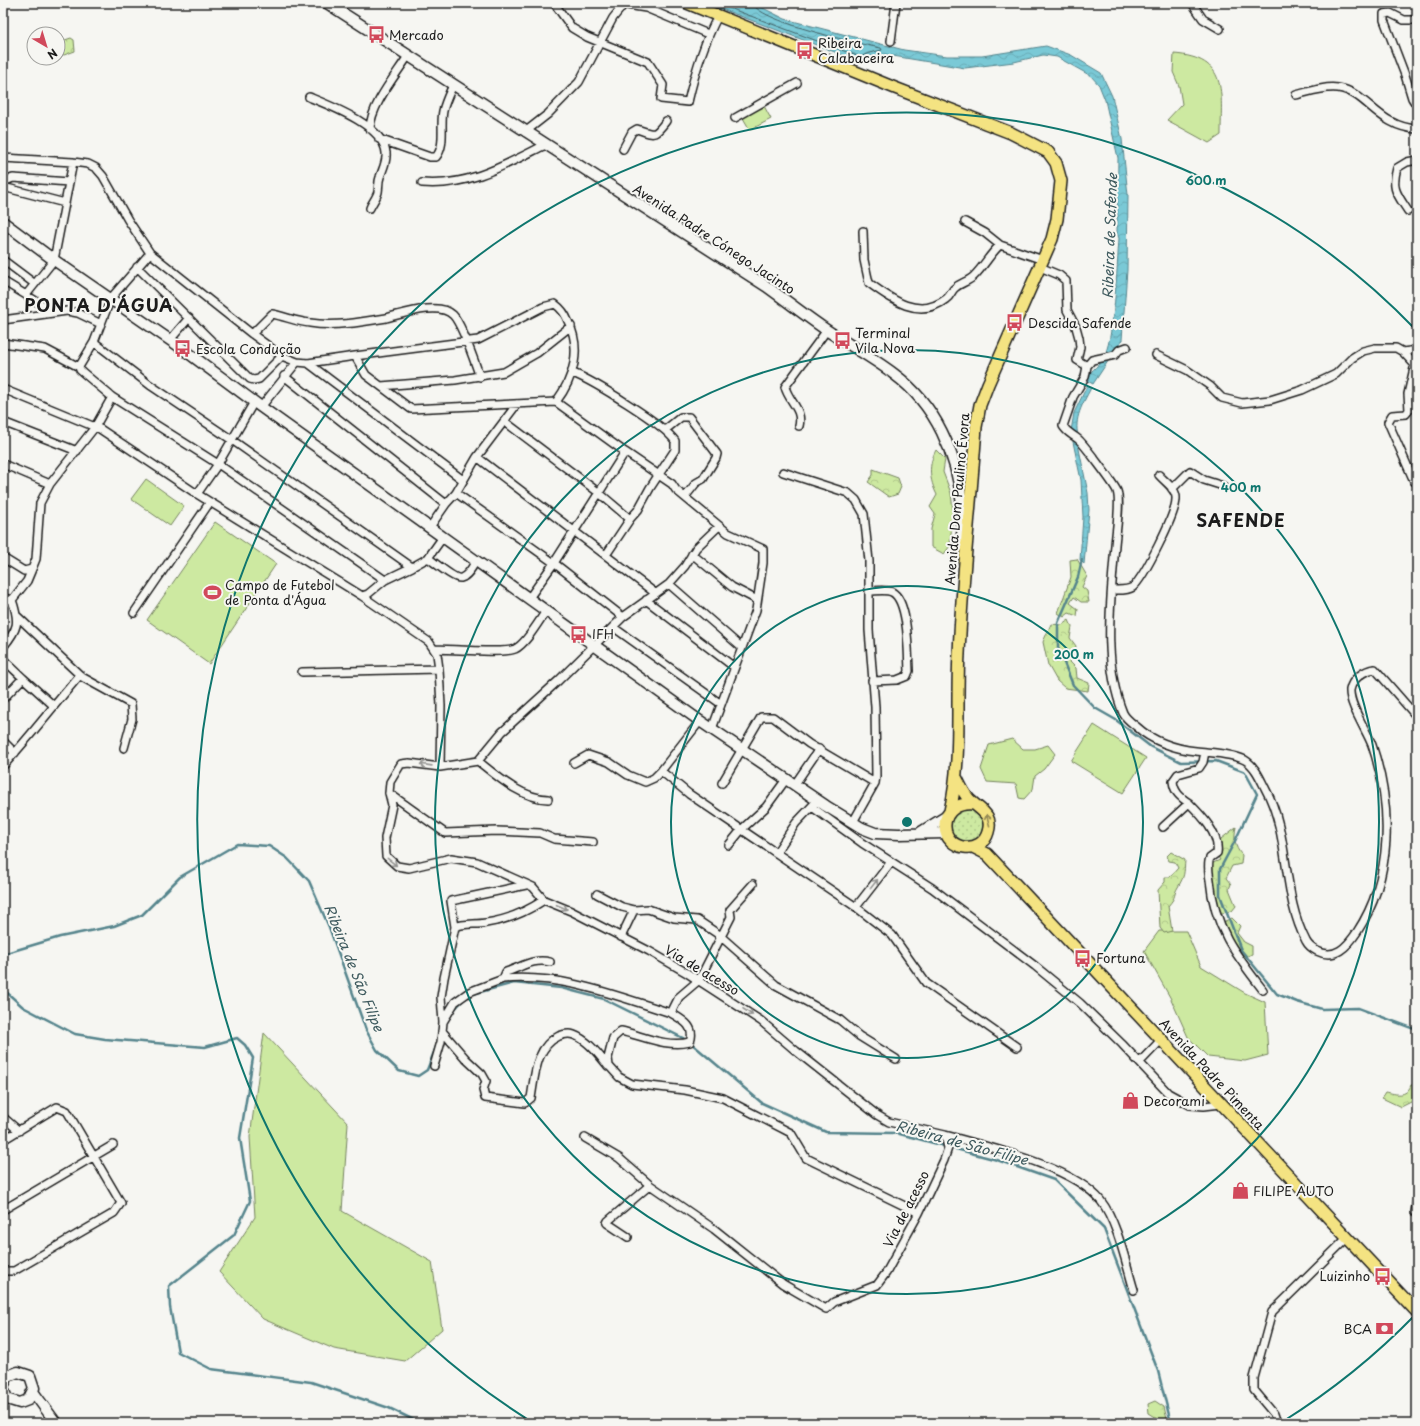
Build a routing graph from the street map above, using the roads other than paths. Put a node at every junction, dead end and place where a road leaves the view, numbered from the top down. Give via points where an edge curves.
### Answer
1 (327, 3) edge
2 (554, 3) edge
3 (623, 3) edge
4 (687, 3) edge
5 (896, 3) edge
6 (1192, 3) edge
7 (718, 16) junction
8 (1417, 20) edge
9 (1220, 29) dead end
10 (708, 34) junction
11 (891, 41) dead end
12 (600, 42) junction
13 (408, 56) junction
14 (797, 83) dead end
15 (453, 85) junction
16 (1296, 95) dead end
17 (309, 96) dead end
18 (1417, 106) edge
19 (735, 118) dead end
20 (666, 121) dead end
21 (1417, 128) edge
22 (370, 129) junction
23 (526, 132) junction
24 (380, 139) junction
25 (545, 145) junction
26 (623, 149) dead end
27 (3, 158) edge
28 (1417, 160) edge
29 (73, 162) junction
30 (3, 182) edge
31 (69, 182) junction
32 (422, 183) dead end
33 (3, 187) edge
34 (65, 203) junction
35 (370, 208) dead end
36 (1408, 211) dead end
37 (3, 222) edge
38 (964, 222) dead end
39 (863, 230) dead end
40 (1000, 244) junction
41 (150, 253) junction
42 (3, 260) edge
43 (54, 260) junction
44 (1042, 263) junction
45 (137, 267) junction
46 (3, 281) edge
47 (35, 284) junction
48 (26, 294) junction
49 (111, 298) junction
50 (54, 312) junction
51 (189, 318) junction
52 (3, 320) edge
53 (101, 324) junction
54 (571, 326) junction
55 (827, 330) junction
56 (252, 334) junction
57 (170, 340) junction
58 (94, 342) junction
59 (467, 342) junction
60 (3, 343) edge
61 (1127, 347) dead end
62 (1417, 350) edge
63 (1403, 352) junction
64 (1156, 355) dead end
65 (282, 356) junction
66 (355, 356) junction
67 (297, 362) junction
68 (308, 363) junction
69 (1089, 363) junction
70 (79, 366) junction
71 (1416, 366) edge
72 (573, 373) junction
73 (284, 376) junction
74 (480, 377) junction
75 (381, 386) junction
76 (3, 389) edge
77 (112, 397) junction
78 (556, 402) junction
79 (517, 404) junction
80 (257, 405) junction
81 (504, 421) junction
82 (3, 422) edge
83 (799, 426) dead end
84 (95, 427) junction
85 (665, 430) junction
86 (232, 440) junction
87 (77, 451) junction
88 (625, 452) junction
89 (477, 457) junction
90 (3, 464) edge
91 (218, 464) junction
92 (783, 472) dead end
93 (1159, 475) dead end
94 (659, 476) junction
95 (463, 480) junction
96 (1417, 480) edge
97 (50, 484) junction
98 (1223, 486) dead end
99 (1172, 488) junction
100 (598, 492) junction
101 (456, 493) junction
102 (197, 494) junction
103 (685, 498) junction
104 (210, 502) junction
105 (446, 504) junction
106 (630, 519) junction
107 (718, 526) junction
108 (430, 527) junction
109 (574, 530) junction
110 (443, 537) junction
111 (606, 554) junction
112 (692, 554) junction
113 (3, 558) edge
114 (428, 558) junction
115 (476, 561) junction
116 (554, 563) junction
117 (412, 568) junction
118 (32, 569) junction
119 (385, 580) junction
120 (962, 581) junction
121 (669, 584) junction
122 (870, 590) junction
123 (1112, 590) junction
124 (656, 593) junction
125 (362, 596) junction
126 (3, 598) edge
127 (529, 598) junction
128 (12, 600) junction
129 (646, 600) junction
130 (757, 600) junction
131 (546, 611) junction
132 (134, 613) dead end
133 (17, 616) junction
134 (623, 617) junction
135 (613, 627) junction
136 (596, 646) junction
137 (741, 647) junction
138 (3, 648) edge
139 (434, 649) junction
140 (3, 658) edge
141 (734, 667) junction
142 (439, 669) junction
143 (302, 672) dead end
144 (80, 675) junction
145 (23, 678) junction
146 (872, 681) junction
147 (3, 699) edge
148 (721, 704) junction
149 (54, 706) junction
150 (1417, 717) edge
151 (700, 721) junction
152 (712, 729) junction
153 (3, 741) edge
154 (124, 748) dead end
155 (742, 748) junction
156 (819, 749) junction
157 (1206, 752) junction
158 (15, 753) junction
159 (478, 761) junction
160 (574, 764) dead end
161 (3, 766) edge
162 (440, 767) junction
163 (661, 771) junction
164 (957, 779) junction
165 (791, 781) junction
166 (875, 783) junction
167 (722, 784) dead end
168 (389, 793) junction
169 (548, 799) dead end
170 (1189, 803) junction
171 (815, 804) junction
172 (974, 804) junction
173 (949, 814) junction
174 (853, 822) junction
175 (1163, 827) dead end
176 (742, 829) junction
177 (919, 833) junction
178 (946, 833) junction
179 (984, 840) junction
180 (593, 842) dead end
181 (729, 845) dead end
182 (973, 847) junction
183 (776, 853) junction
184 (987, 854) junction
185 (892, 862) junction
186 (753, 884) dead end
187 (526, 885) junction
188 (597, 894) dead end
189 (544, 900) junction
190 (856, 907) junction
191 (634, 910) junction
192 (455, 927) junction
193 (621, 937) junction
194 (721, 937) junction
195 (550, 962) dead end
196 (503, 979) junction
197 (699, 980) junction
198 (1263, 990) dead end
199 (671, 1013) junction
200 (444, 1022) junction
201 (442, 1031) junction
202 (1161, 1040) junction
203 (1017, 1047) dead end
204 (896, 1059) dead end
205 (1140, 1062) junction
206 (434, 1066) dead end
207 (608, 1066) junction
208 (1221, 1104) junction
209 (3, 1119) edge
210 (18, 1131) junction
211 (945, 1136) junction
212 (585, 1138) dead end
213 (3, 1140) edge
214 (113, 1145) dead end
215 (94, 1157) junction
216 (650, 1186) junction
217 (1417, 1200) edge
218 (3, 1210) edge
219 (918, 1213) junction
220 (1417, 1214) edge
221 (628, 1237) dead end
222 (1347, 1238) junction
223 (3, 1272) edge
224 (1134, 1290) dead end
225 (1417, 1312) edge
226 (6, 1372) edge
227 (3, 1387) edge
228 (31, 1396) junction
229 (56, 1423) edge
230 (1277, 1423) edge

1 - 13 street, Avenida Padre Cónego Jacinto
2 - 12 street via 572,28
3 - 10 street via 646,8
3 - 12 street
4 - 7 main road, Avenida Dom Paulino Évora
5 - 11 street
6 - 9 street via 1203,20
7 - 10 street
7 - 44 main road, Avenida Dom Paulino Évora via 1011,133 1048,152 1056,163 1061,182 1057,219
8 - 18 street via 1404,20 1390,13 1384,14 1384,20
10 - 12 street via 688,102 661,99 664,85 648,62
12 - 23 street via 579,82 548,114
13 - 15 street, Avenida Padre Cónego Jacinto
13 - 22 street via 378,104
14 - 19 street
15 - 23 street, Avenida Padre Cónego Jacinto
15 - 24 street via 446,98 441,130 442,147 436,156 430,158
16 - 21 street via 1328,87 1340,88 1396,125
17 - 22 street via 350,114
20 - 26 street via 657,134 637,129 632,132
22 - 24 street
23 - 25 street, Avenida Padre Cónego Jacinto
24 - 35 street via 385,149 386,162 380,176 378,193
25 - 32 street via 472,179 450,183
25 - 55 street, Avenida Padre Cónego Jacinto via 766,286
27 - 29 street
28 - 36 street via 1397,168 1393,182
29 - 31 street
29 - 41 street via 88,164 103,176
30 - 31 street via 13,178
31 - 34 street
33 - 34 street
34 - 43 street
37 - 43 street
38 - 40 street
39 - 40 street via 864,260 869,283 891,299 908,307 936,306 948,298 954,288 973,277
40 - 44 street
41 - 45 street
41 - 56 street
42 - 47 street
43 - 47 street
43 - 49 street
44 - 69 street via 1066,281 1067,310 1074,323 1080,347 1077,360
44 - 120 main road, Avenida Dom Paulino Évora via 980,405
45 - 49 street
45 - 51 street
46 - 48 street
47 - 48 street
48 - 50 street
49 - 53 street
49 - 57 street
50 - 52 street
50 - 53 street via 78,313
51 - 57 street
51 - 65 street via 254,380 259,379
53 - 58 street
54 - 59 street via 562,309 550,304 478,340
54 - 72 street via 575,336
54 - 74 street via 537,353 504,372
55 - 83 street via 785,387 799,412
55 - 120 street, Avenida Padre Cónego Jacinto via 912,389 940,427 951,453 962,505
56 - 59 street via 272,314 288,316 309,324 331,324 441,308 453,315
56 - 65 street
57 - 80 street
58 - 70 street
58 - 86 street via 150,385
59 - 66 street
59 - 74 street
60 - 70 street via 45,349
61 - 69 street
62 - 63 street
63 - 64 street via 1396,348 1363,351 1336,374 1302,390 1270,400 1242,403 1222,398 1187,370
63 - 71 street
65 - 67 street
66 - 68 street
66 - 75 street via 366,375
67 - 68 street
67 - 73 street
68 - 95 street
69 - 123 street via 1063,426 1067,432 1078,438 1117,491
70 - 77 street via 80,370
71 - 96 street via 1408,394 1409,410 1406,414 1392,415 1388,422 1414,480
72 - 78 street via 566,389
72 - 85 street
73 - 80 street
73 - 105 street
74 - 75 street
75 - 79 street via 411,408
76 - 84 street
77 - 84 street
77 - 91 street
78 - 79 street
78 - 88 street
79 - 81 street
80 - 86 street
80 - 108 street
81 - 89 street
81 - 100 street
82 - 87 street
84 - 87 street
84 - 102 street
85 - 94 street via 675,441 675,450
85 - 103 street via 681,417 689,417 717,454 703,479 696,483
86 - 91 street
86 - 117 street
87 - 97 street
88 - 94 street
88 - 100 street
89 - 95 street
89 - 109 street
90 - 97 street
91 - 102 street
91 - 119 street
92 - 122 street via 848,492 856,500 864,514
93 - 99 street
94 - 103 street via 672,484
94 - 106 street
95 - 101 street
97 - 118 street via 40,503 36,559
98 - 99 street via 1204,480 1190,471
99 - 123 street via 1176,500 1174,510 1137,582 1128,590
100 - 106 street
100 - 109 street
101 - 105 street
101 - 116 street
102 - 104 street
103 - 107 street
104 - 125 street
104 - 132 street
105 - 108 street
106 - 111 street
107 - 112 street
107 - 130 street via 743,542 763,549
108 - 110 street
109 - 111 street
109 - 116 street
110 - 114 street
110 - 115 street
111 - 124 street
112 - 121 street
112 - 130 street via 732,587
113 - 118 street via 24,571
114 - 115 street via 456,578 467,574
114 - 117 street
115 - 127 street
116 - 127 street
116 - 134 street
117 - 119 street
118 - 128 street via 27,581
119 - 125 street
120 - 164 main road, Avenida Dom Paulino Évora via 957,687
121 - 124 street
121 - 137 street
122 - 146 street
122 - 146 street via 889,591 897,596 905,617 909,671 905,677 897,680
123 - 157 street via 1110,656 1114,689 1125,716 1145,734 1164,743
124 - 129 street
125 - 139 street via 419,633
126 - 128 street
127 - 131 street
128 - 133 street
129 - 134 street
129 - 141 street
130 - 137 street via 751,624
131 - 136 street
131 - 139 street via 515,649
133 - 138 street via 14,633
133 - 144 street
134 - 135 street
135 - 136 street
135 - 148 street
136 - 151 street
136 - 159 street via 502,732
137 - 141 street
139 - 142 street
140 - 145 street
141 - 148 street
142 - 143 street
142 - 162 street
144 - 149 street
144 - 154 street via 131,704 132,719
145 - 147 street
145 - 149 street
146 - 166 street via 876,707
148 - 152 street
149 - 158 street
150 - 157 street via 1375,669 1366,670 1353,684 1351,697 1372,744 1388,820 1384,863 1376,892 1362,924 1350,942 1338,953 1325,955 1307,944 1296,915 1278,824 1267,792 1253,766 1243,759
151 - 152 street
151 - 163 street
152 - 155 street
153 - 158 street
155 - 156 street via 761,717 767,716
155 - 165 street
155 - 167 street
156 - 165 street
156 - 166 street
157 - 170 street via 1204,762 1199,768 1178,774 1173,780 1174,788 1180,797
158 - 161 street
159 - 162 street, Via de acesso
159 - 169 street via 520,791 537,798
160 - 163 street via 588,755 609,762 628,775 645,782
162 -> 168 street, Via de acesso via 401,764 390,782
163 - 176 street via 674,783
164 - 172 main road
164 - 173 main road, Avenida Dom Paulino Évora
165 - 171 street
165 - 176 street
166 - 174 street
168 - 180 street via 444,833 540,833 554,839
168 -> 187 street, Via de acesso via 392,805 385,838 386,856 397,866 409,868 450,858 477,862
170 - 175 street
170 - 198 street via 1213,833 1218,849 1218,853 1210,858 1209,865 1212,897 1218,920 1226,940
171 - 174 street
171 - 183 street via 796,823
171 - 185 street
172 - 173 main road via 960,804
179 -> 172 main road via 988,833 989,819 986,813
173 - 177 street
173 - 178 main road via 945,826
174 - 177 street via 875,833
176 - 181 street
176 - 183 street
177 - 178 street
178 - 182 main road via 954,843
179 - 182 main road
179 - 184 main road
182 - 184 main road
183 - 190 street
184 - 202 main road, Avenida Padre Pimenta
190 -> 185 street
185 - 205 street via 932,888 1035,966 1080,1003
186 - 194 street via 730,910 731,917
187 - 189 street, Via de acesso via 533,887
187 - 192 street via 451,901
188 - 191 street via 622,907
189 - 192 street via 510,919
189 -> 193 street, Via de acesso
190 - 203 street via 892,935 926,983
191 - 193 street
191 - 194 street via 648,909 674,918 697,920
192 - 200 street via 441,998
193 - 197 street, Via de acesso
194 - 197 street
194 - 204 street via 776,984 840,1020 859,1036
195 - 196 street via 530,962 506,972
196 - 199 street via 528,977 573,983
196 - 200 street via 469,992 455,1002
197 - 199 street via 679,997
197 -> 211 street, Via de acesso via 761,1020 877,1115 889,1122
199 - 207 street via 690,1026 690,1042 663,1042 621,1031 613,1038
200 - 201 street
201 - 206 street via 442,1042
201 - 207 street via 482,1074 486,1081 483,1090 485,1098 525,1103 531,1098 539,1056 548,1043 566,1034 575,1035 589,1044
202 - 205 street
202 - 208 main road, Avenida Padre Pimenta
205 - 208 street via 1168,1093 1190,1105
207 - 219 street via 619,1077 632,1084 685,1090 723,1098 791,1133 806,1158
208 - 222 main road, Avenida Padre Pimenta
209 - 210 street
210 - 213 street
210 - 215 street via 57,1107 67,1111
211 - 219 street, Via de acesso via 948,1148 944,1160
211 - 224 street via 1046,1165 1081,1184 1101,1201 1114,1226
212 - 216 street via 619,1158
214 - 215 street
215 - 218 street
215 - 223 street via 121,1203 114,1213 14,1271
216 - 219 street, Via de acesso via 714,1228 783,1284 826,1308 834,1302 877,1285
216 - 221 street via 608,1221
217 - 220 street
222 - 225 main road, Avenida Padre Pimenta
222 - 230 street via 1272,1312 1268,1321 1254,1378 1254,1390 1274,1414
226 - 227 street
226 - 228 street via 27,1374 33,1380
227 - 228 street via 4,1393 11,1401 20,1403
228 - 229 street

